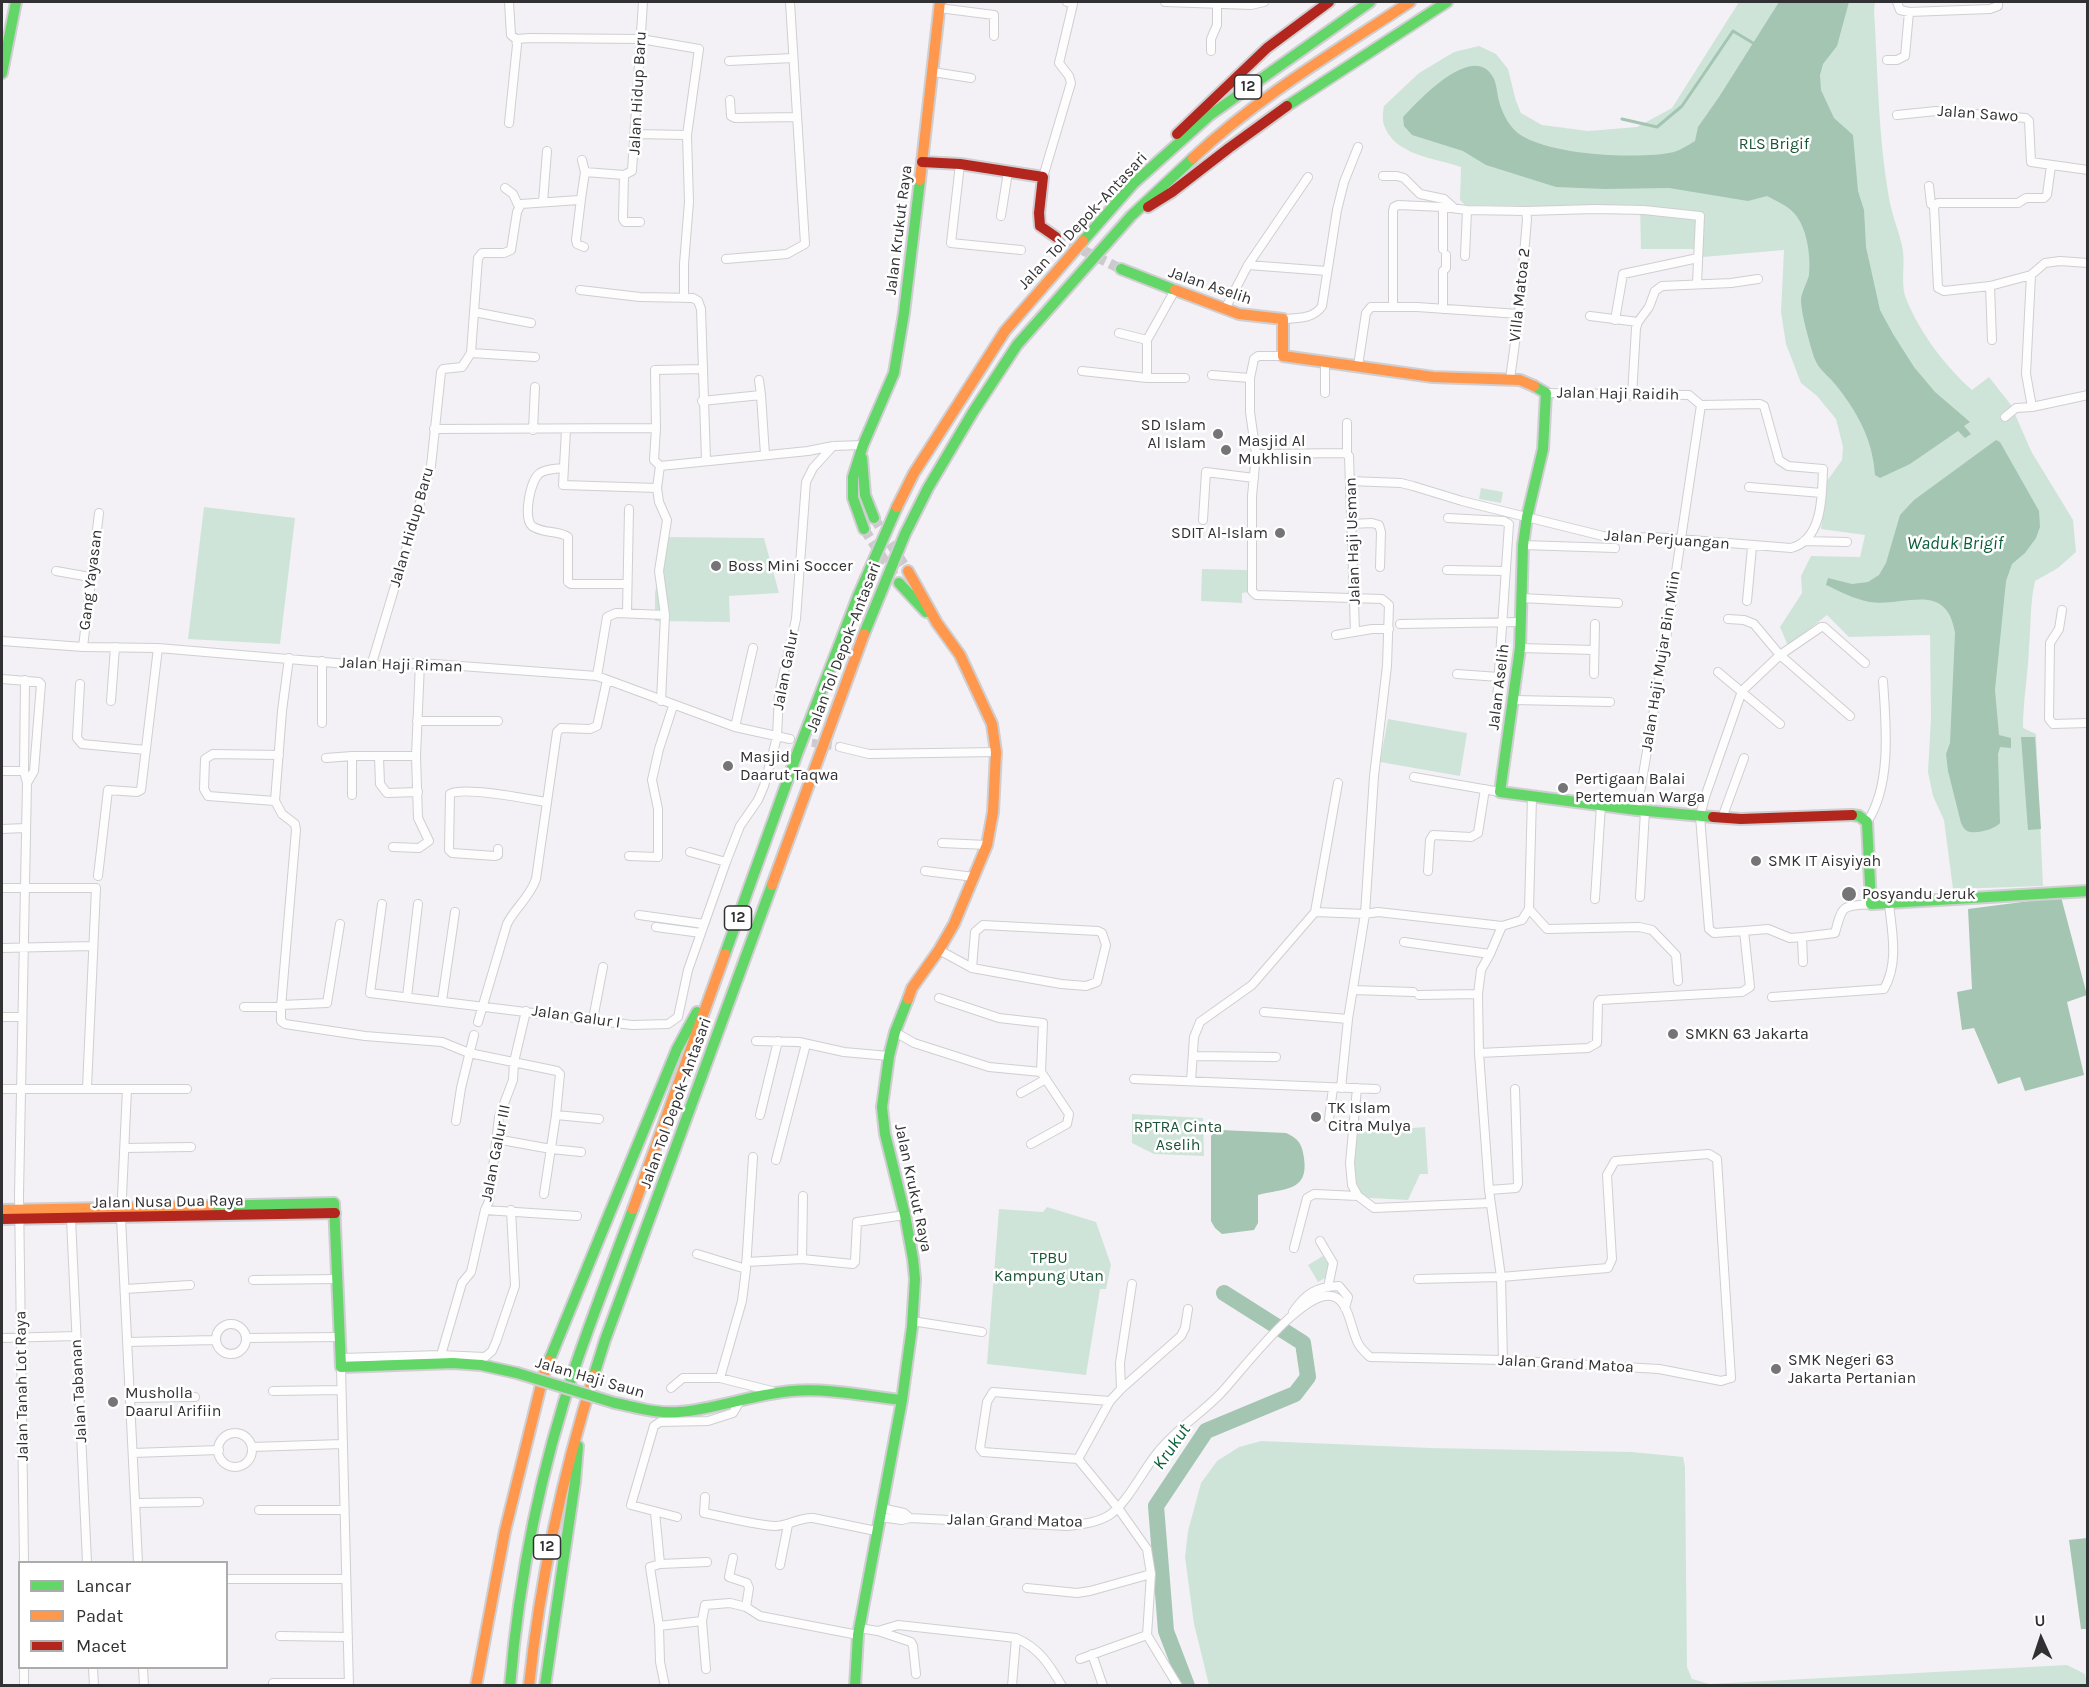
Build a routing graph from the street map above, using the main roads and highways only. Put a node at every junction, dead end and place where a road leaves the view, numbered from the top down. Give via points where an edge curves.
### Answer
1 (16, 2) edge
2 (1329, 2) edge
3 (1370, 2) edge
4 (1410, 2) edge
5 (1447, 2) edge
6 (940, 5) edge
7 (2, 73) edge
8 (922, 162) junction
9 (1134, 183) junction
10 (1131, 216) junction
11 (1056, 237) tunnel mouth
12 (1121, 269) tunnel mouth
13 (862, 450) junction
14 (874, 518) tunnel mouth
15 (864, 529) tunnel mouth
16 (908, 571) tunnel mouth
17 (899, 584) tunnel mouth
18 (937, 622) junction
19 (2088, 891) edge
20 (721, 967) junction
21 (2, 1210) edge
22 (121, 1213) junction
23 (20, 1214) junction
24 (2, 1219) edge
25 (341, 1363) joint
26 (902, 1400) junction
27 (581, 1412) junction
28 (515, 1629) junction
29 (476, 1686) edge
30 (501, 1686) edge
31 (510, 1686) edge
32 (529, 1686) edge
33 (545, 1686) edge
34 (855, 1686) edge

1 - 7 main road
2 - 9 main road via 1267,48 1185,125
3 - 9 main road, Jalan Tol Depok–Antasari / 12 via 1210,115
4 - 10 main road, Jalan Tol Depok–Antasari / 12 via 1224,129
5 - 10 main road via 1245,135 1166,198
6 - 8 main road, Jalan Krukut Raya
8 - 11 main road via 1043,177 1040,226
8 - 13 main road, Jalan Krukut Raya via 894,373
9 - 20 main road, Jalan Tol Depok–Antasari / 12 via 1005,330 914,473 858,596
10 - 27 main road, Jalan Tol Depok–Antasari / 12 via 1017,345 973,412 905,534 876,601
12 - 19 main road, Jalan Aselih via 1225,309 1283,320 1283,356 1433,377 1510,379 1535,385 1546,393 1542,460 1523,545 1520,648 1500,792 1722,818 1859,816 1867,822 1871,904
13 - 14 main road, Jalan Krukut Raya via 865,495
13 - 15 main road, Jalan Krukut Raya via 853,477 853,498
16 - 18 main road, Jalan Krukut Raya
17 - 18 main road, Jalan Krukut Raya
18 - 26 main road, Jalan Krukut Raya via 960,655 992,724 996,752 987,845 954,924 912,988 889,1056 882,1107 885,1134 905,1215 915,1279
20 - 28 main road, Jalan Tol Depok–Antasari / 12 via 576,1365 549,1453
20 - 29 main road via 677,1049 543,1377 505,1530
21 - 23 main road, Jalan Nusa Dua Raya
22 - 23 main road, Jalan Nusa Dua Raya
22 - 23 main road, Jalan Nusa Dua Raya via 71,1219
22 - 25 main road, Jalan Nusa Dua Raya via 334,1208
23 - 24 main road, Jalan Nusa Dua Raya
25 - 26 main road, Jalan Haji Saun, bridge via 481,1365 615,1403 676,1412 810,1390
26 - 34 main road, Jalan Krukut Raya via 859,1631
27 - 32 main road, Jalan Tol Depok–Antasari / 12 via 547,1549
27 - 33 main road via 575,1482
28 - 30 main road
28 - 31 main road, Jalan Tol Depok–Antasari / 12

